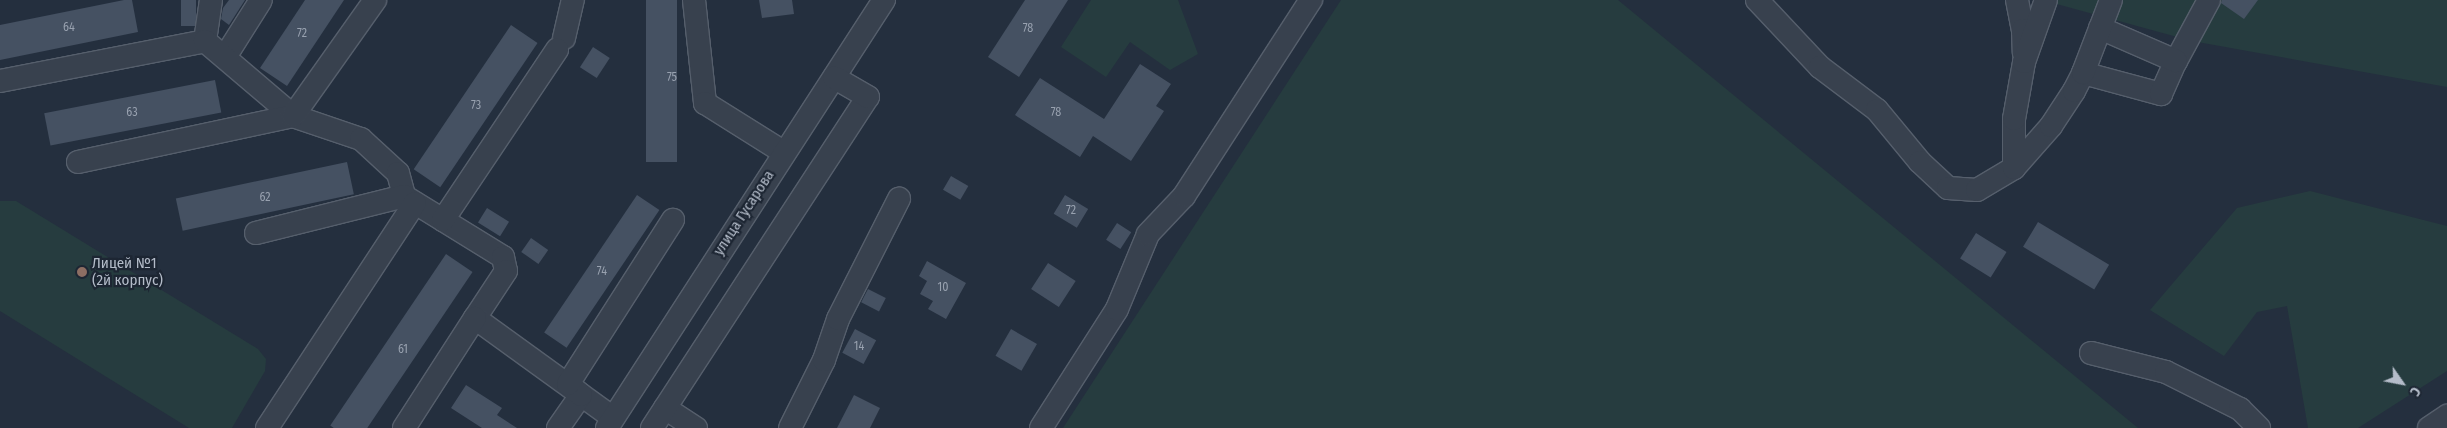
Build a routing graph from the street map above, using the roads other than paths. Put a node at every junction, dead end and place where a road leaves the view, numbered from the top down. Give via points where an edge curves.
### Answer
1 (211, 0) edge
2 (261, 0) edge
3 (376, 0) edge
4 (572, 0) edge
5 (694, 0) edge
6 (1311, 0) edge
7 (1757, 0) edge
8 (2017, 0) edge
9 (2046, 0) edge
10 (2111, 0) edge
11 (2209, 0) edge
12 (874, 4) edge
13 (2100, 28) junction
14 (205, 40) junction
15 (225, 56) junction
16 (2176, 61) junction
17 (2024, 62) junction
18 (2083, 73) junction
19 (834, 77) junction
20 (0, 81) edge
21 (293, 116) junction
22 (783, 152) junction
23 (78, 162) dead end
24 (2014, 168) junction
25 (409, 199) junction
26 (900, 199) dead end
27 (443, 220) junction
28 (673, 220) dead end
29 (256, 233) dead end
30 (475, 318) junction
31 (2091, 353) dead end
32 (575, 390) junction
33 (665, 408) junction
34 (2447, 416) edge
35 (610, 423) edge
36 (267, 428) edge
37 (404, 428) edge
38 (558, 428) edge
39 (652, 428) edge
40 (696, 428) edge
41 (790, 428) edge
42 (1041, 428) edge
43 (2260, 428) edge
44 (2429, 428) edge

1 - 14 street
2 - 15 street
3 - 21 street
4 - 27 street via 560,44
5 - 22 street via 705,103
6 - 42 street via 1184,196 1148,234 1117,309
7 - 24 street via 1820,67 1877,110 1920,162 1948,188 1976,190
8 - 17 street via 2023,30
9 - 17 street
10 - 13 street
11 - 16 street
12 - 19 street, улица Гусарова
13 - 16 street
13 - 18 street
14 - 15 street
14 - 20 street
15 - 21 street
16 - 18 street via 2161,94
17 - 24 street via 2014,119
18 - 24 street via 2051,126
19 - 22 street, улица Гусарова
19 - 33 street via 868,97
21 - 23 street
21 - 25 street via 361,139 398,173
22 - 35 street, улица Гусарова
25 - 27 street
25 - 29 street
25 - 36 street
26 - 41 street via 838,319 824,360
27 - 30 street via 503,257 506,270
28 - 32 street
30 - 32 street
30 - 37 street
31 - 43 street via 2174,375 2240,409
32 - 35 street
32 - 38 street
33 - 39 street
33 - 40 street
34 - 44 street

